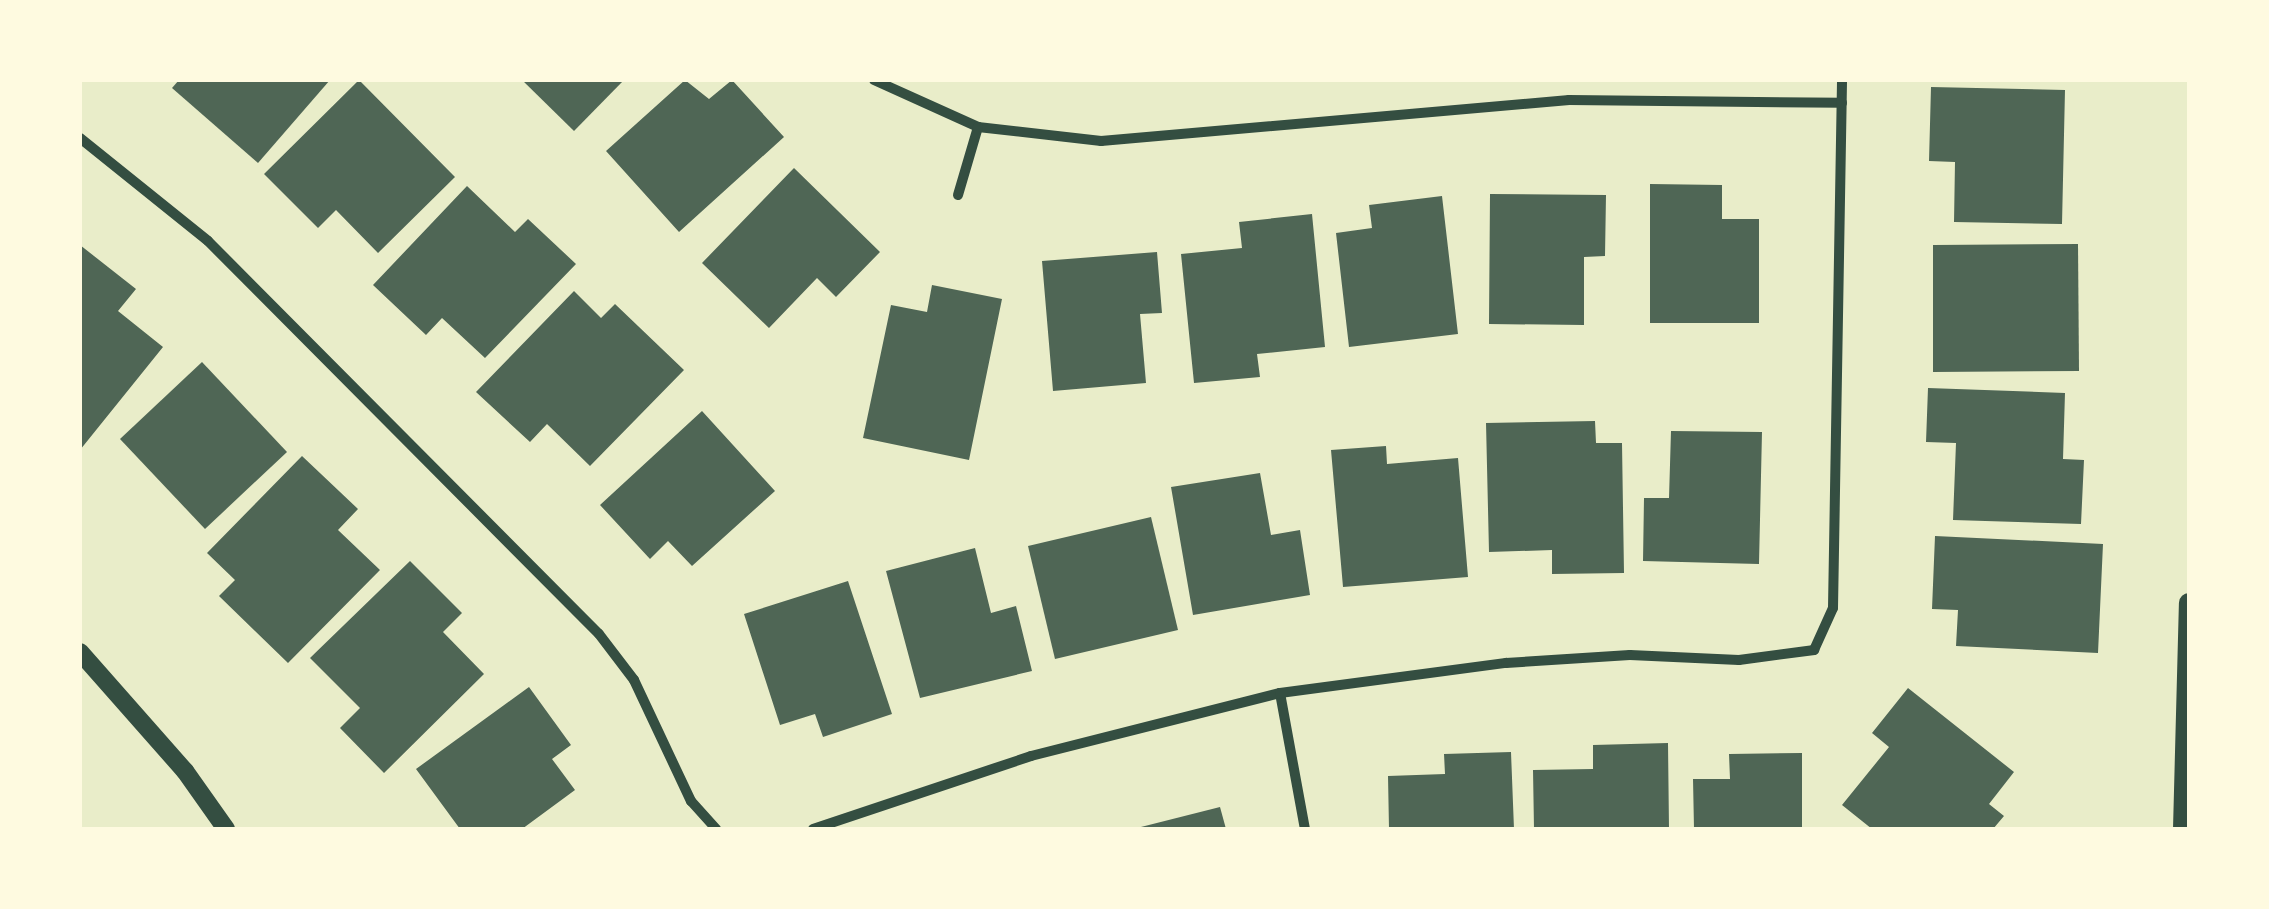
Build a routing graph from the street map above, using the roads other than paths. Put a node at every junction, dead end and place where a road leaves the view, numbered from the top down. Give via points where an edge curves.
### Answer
1 (874, 80) edge
2 (1842, 80) edge
3 (1842, 103) junction
4 (978, 127) junction
5 (80, 138) edge
6 (958, 195) dead end
7 (2189, 603) edge
8 (80, 652) edge
9 (1280, 693) junction
10 (226, 829) edge
11 (716, 829) edge
12 (813, 829) edge
13 (1306, 829) edge
14 (2183, 829) edge

1 - 4 street
2 - 3 street
3 - 4 street via 1569,100 1174,140 1082,140
3 - 9 street via 1833,608 1814,650 1739,660 1630,655 1506,662
4 - 6 street
5 - 11 street via 208,241 598,634 634,680 691,801
7 - 14 main road
8 - 10 street via 185,771
9 - 12 street via 1014,760
9 - 13 street

